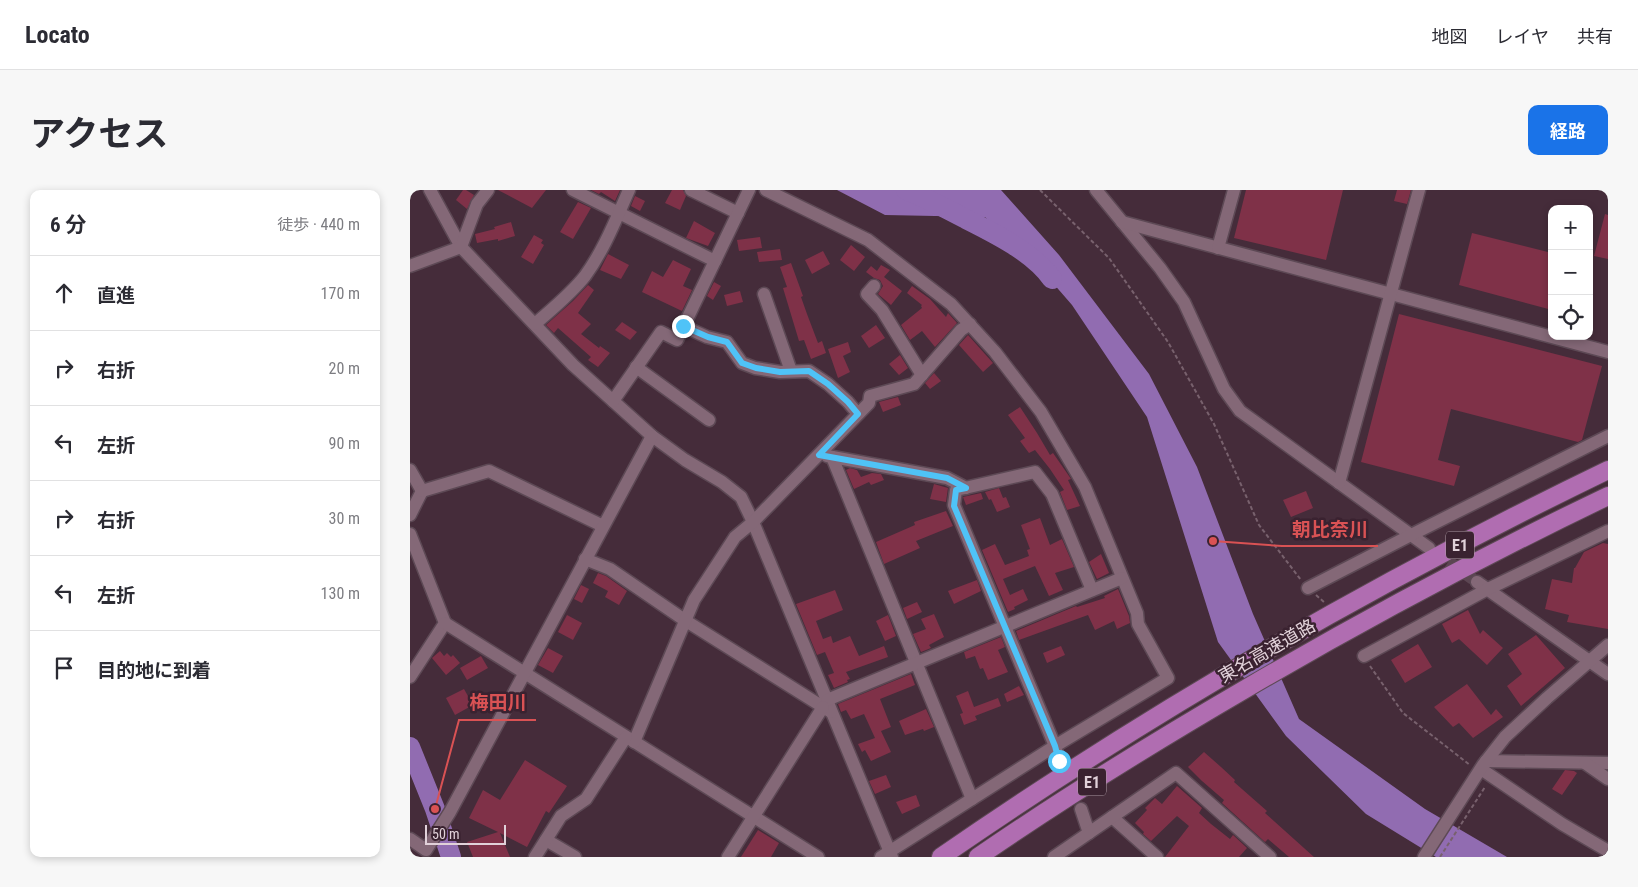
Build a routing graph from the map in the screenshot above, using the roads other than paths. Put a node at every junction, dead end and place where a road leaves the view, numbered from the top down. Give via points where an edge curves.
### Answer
1 (430, 190) edge
2 (488, 190) edge
3 (573, 190) edge
4 (629, 190) edge
5 (691, 190) edge
6 (749, 190) edge
7 (766, 190) edge
8 (1096, 190) edge
9 (1234, 190) edge
10 (1419, 190) edge
11 (618, 213) junction
12 (738, 214) junction
13 (1122, 222) junction
14 (461, 247) junction
15 (1218, 248) junction
16 (715, 261) junction
17 (410, 266) edge
18 (874, 286) dead end
19 (764, 294) dead end
20 (1390, 294) junction
21 (535, 324) junction
22 (970, 324) junction
23 (683, 326) junction
24 (1608, 352) edge
25 (636, 367) junction
26 (791, 371) junction
27 (922, 375) junction
28 (613, 400) junction
29 (858, 414) junction
30 (709, 420) dead end
31 (652, 436) junction
32 (1608, 436) edge
33 (826, 456) junction
34 (410, 470) edge
35 (1608, 470) edge
36 (1339, 483) junction
37 (966, 488) junction
38 (422, 491) junction
39 (1608, 496) edge
40 (410, 515) edge
41 (753, 522) junction
42 (603, 526) junction
43 (1608, 531) edge
44 (410, 534) edge
45 (1411, 535) junction
46 (1430, 548) tunnel mouth
47 (586, 559) junction
48 (1122, 578) junction
49 (1483, 585) junction
50 (1308, 588) road end
51 (1092, 590) junction
52 (686, 621) junction
53 (445, 623) junction
54 (1005, 626) junction
55 (1608, 645) edge
56 (1364, 656) road end
57 (1590, 661) junction
58 (916, 663) junction
59 (525, 673) junction
60 (1608, 674) edge
61 (410, 677) edge
62 (827, 706) junction
63 (630, 739) junction
64 (1055, 746) junction
65 (1059, 761) dead end
66 (1585, 763) junction
67 (1608, 763) edge
68 (1483, 772) junction
69 (1608, 779) edge
70 (972, 799) junction
71 (1081, 809) dead end
72 (753, 817) junction
73 (1112, 817) junction
74 (1089, 833) junction
75 (410, 839) edge
76 (546, 840) junction
77 (1608, 850) edge
78 (430, 853) edge
79 (887, 855) edge
80 (535, 857) edge
81 (575, 857) edge
82 (728, 857) edge
83 (818, 857) edge
84 (941, 857) edge
85 (978, 857) edge
86 (1054, 857) edge
87 (1157, 857) edge
88 (1270, 857) edge
89 (1424, 857) edge

1 - 14 street
2 - 14 street via 477,204
3 - 11 street
4 - 11 street
5 - 12 street
6 - 12 street
7 - 22 street via 868,240 951,304
8 - 13 street
9 - 15 street
10 - 20 street
11 - 16 street
11 - 21 street via 584,276 557,306
12 - 16 street
13 - 15 street
13 - 36 street via 1184,302 1224,389 1240,411
14 - 17 street
14 - 21 street
15 - 20 street
16 - 23 street
18 - 27 street via 867,294 882,310
19 - 26 street
20 - 24 street
20 - 36 street
21 - 28 street via 573,365
22 - 27 street
22 - 48 street via 1041,412 1085,487
23 - 25 street via 677,340 661,332
23 - 26 street via 727,342 742,363 780,372
25 - 28 street
25 - 30 street
26 - 29 street via 809,371 828,384
27 - 29 street via 914,384 870,396 869,403
28 - 31 street
29 - 33 street
31 - 41 street via 741,497
31 - 42 street
32 - 45 street
33 - 37 street via 947,478
33 - 41 street
33 - 58 street
34 - 38 street
35 - 84 highway, 東名高速道路 / E1 via 1415,568 1195,693
36 - 45 street
37 - 51 street via 1035,472 1052,494
37 - 54 street via 956,490 954,506
38 - 40 street
38 - 42 street via 489,471
39 - 85 highway, 東名高速道路 / E1 via 1487,555 1327,642 1209,711
41 - 52 street via 735,537 694,600
41 - 62 street
42 - 47 street
43 - 49 street
44 - 53 street
45 - 46 street
45 - 50 street
47 - 52 street via 610,569
47 - 59 street
48 - 51 street
48 - 64 street via 1137,613 1138,624 1168,678
49 - 56 street
49 - 57 street
51 - 54 street
52 - 62 street
52 - 63 street
53 - 59 street
53 - 61 street
54 - 58 street
54 - 64 street
55 - 57 street
57 - 60 street
57 - 68 street via 1505,737
58 - 62 street
58 - 70 street
59 - 63 street
59 - 78 street via 450,812 433,837
62 - 72 street
62 - 79 street
63 - 72 street
63 - 76 street via 586,799 561,816
64 - 65 street
64 - 70 street
66 - 67 street
66 - 68 street
66 - 69 street
68 - 77 street
68 - 89 street
70 - 79 street
71 - 74 street
72 - 82 street
72 - 83 street
73 - 74 street
73 - 87 street
73 - 88 street via 1176,773
74 - 86 street
75 - 78 street
76 - 80 street
76 - 81 street

